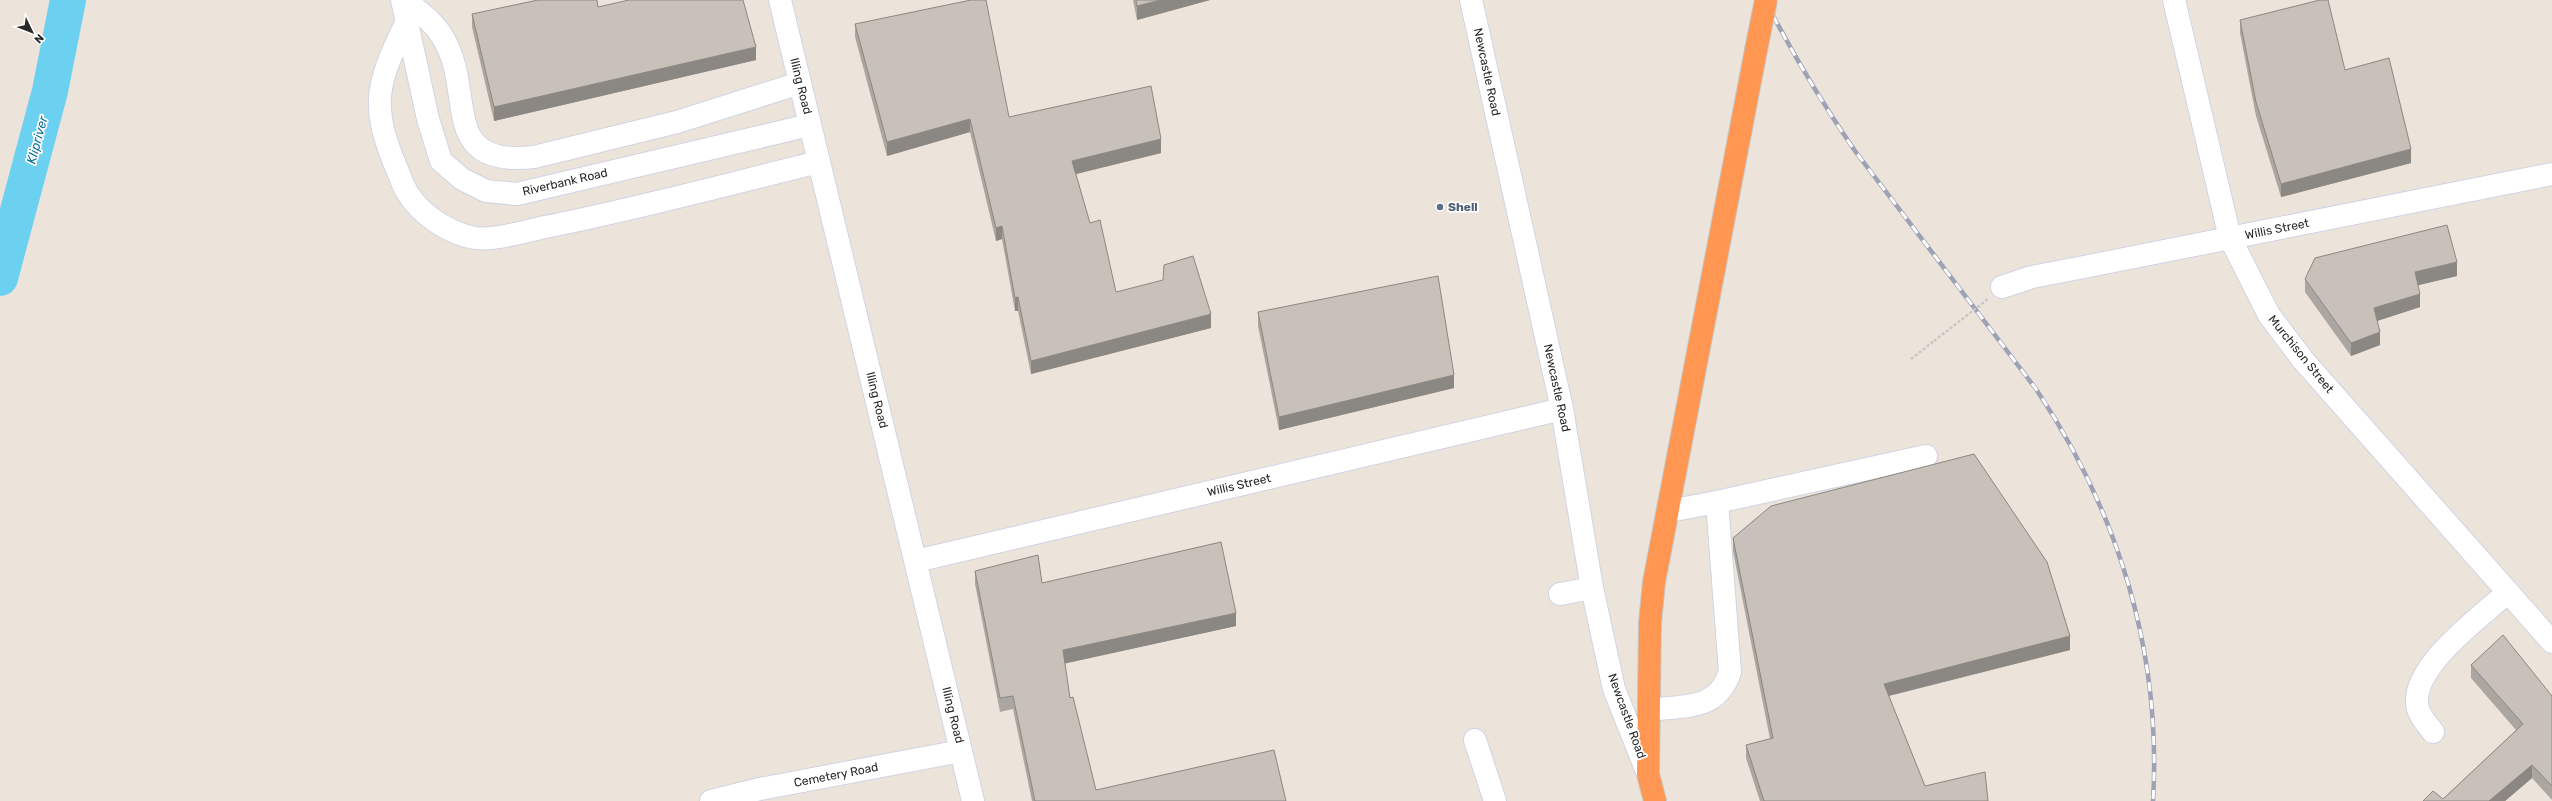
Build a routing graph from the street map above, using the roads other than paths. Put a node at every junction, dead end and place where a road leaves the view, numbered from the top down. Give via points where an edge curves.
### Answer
1 (403, 0) edge
2 (780, 0) edge
3 (1472, 0) edge
4 (1766, 0) edge
5 (2174, 0) edge
6 (406, 23) junction
7 (800, 83) junction
8 (810, 125) junction
9 (819, 162) junction
10 (2552, 174) edge
11 (2230, 238) junction
12 (1995, 293) road end
13 (1562, 409) junction
14 (1926, 456) dead end
15 (1717, 502) junction
16 (1669, 511) junction
17 (916, 562) junction
18 (1592, 588) junction
19 (2508, 592) junction
20 (1560, 594) dead end
21 (2552, 642) edge
22 (1650, 710) junction
23 (2433, 732) dead end
24 (1475, 740) dead end
25 (961, 751) junction
26 (1648, 774) junction
27 (711, 801) edge
28 (973, 801) edge
29 (1495, 801) edge
30 (1655, 801) edge

1 - 6 street, Riverbank Road
1 - 7 street via 434,24 442,36 454,67 470,138 480,150 496,158 534,158 677,122
2 - 7 street, Illing Road
3 - 13 street, Newcastle Road
4 - 16 highway, bridge
5 - 11 street, Murchison Street
6 - 8 street, Riverbank Road via 428,120 441,161 462,179 486,191 517,194
6 - 9 street via 384,70 379,93 380,110 391,153 409,195 429,216 452,231 476,238 500,236
7 - 8 street, Illing Road
8 - 9 street, Illing Road
9 - 17 street, Illing Road
10 - 11 street, Willis Street
11 - 12 street, Willis Street via 2032,277
11 - 19 street, Murchison Street via 2269,315 2303,360
13 - 17 street, Willis Street
13 - 18 street, Newcastle Road
14 - 15 street
15 - 16 street
15 - 22 street via 1730,672 1725,687 1715,698 1703,703
16 - 22 highway via 1654,582 1650,623
17 - 25 street, Illing Road
18 - 20 street
18 - 26 street, Newcastle Road via 1614,689
19 - 21 street, Murchison Street
19 - 23 street via 2428,667 2418,685 2418,710
22 - 26 highway
24 - 29 street
25 - 27 street, Cemetery Road via 760,789
25 - 28 street, Illing Road
26 - 30 highway

